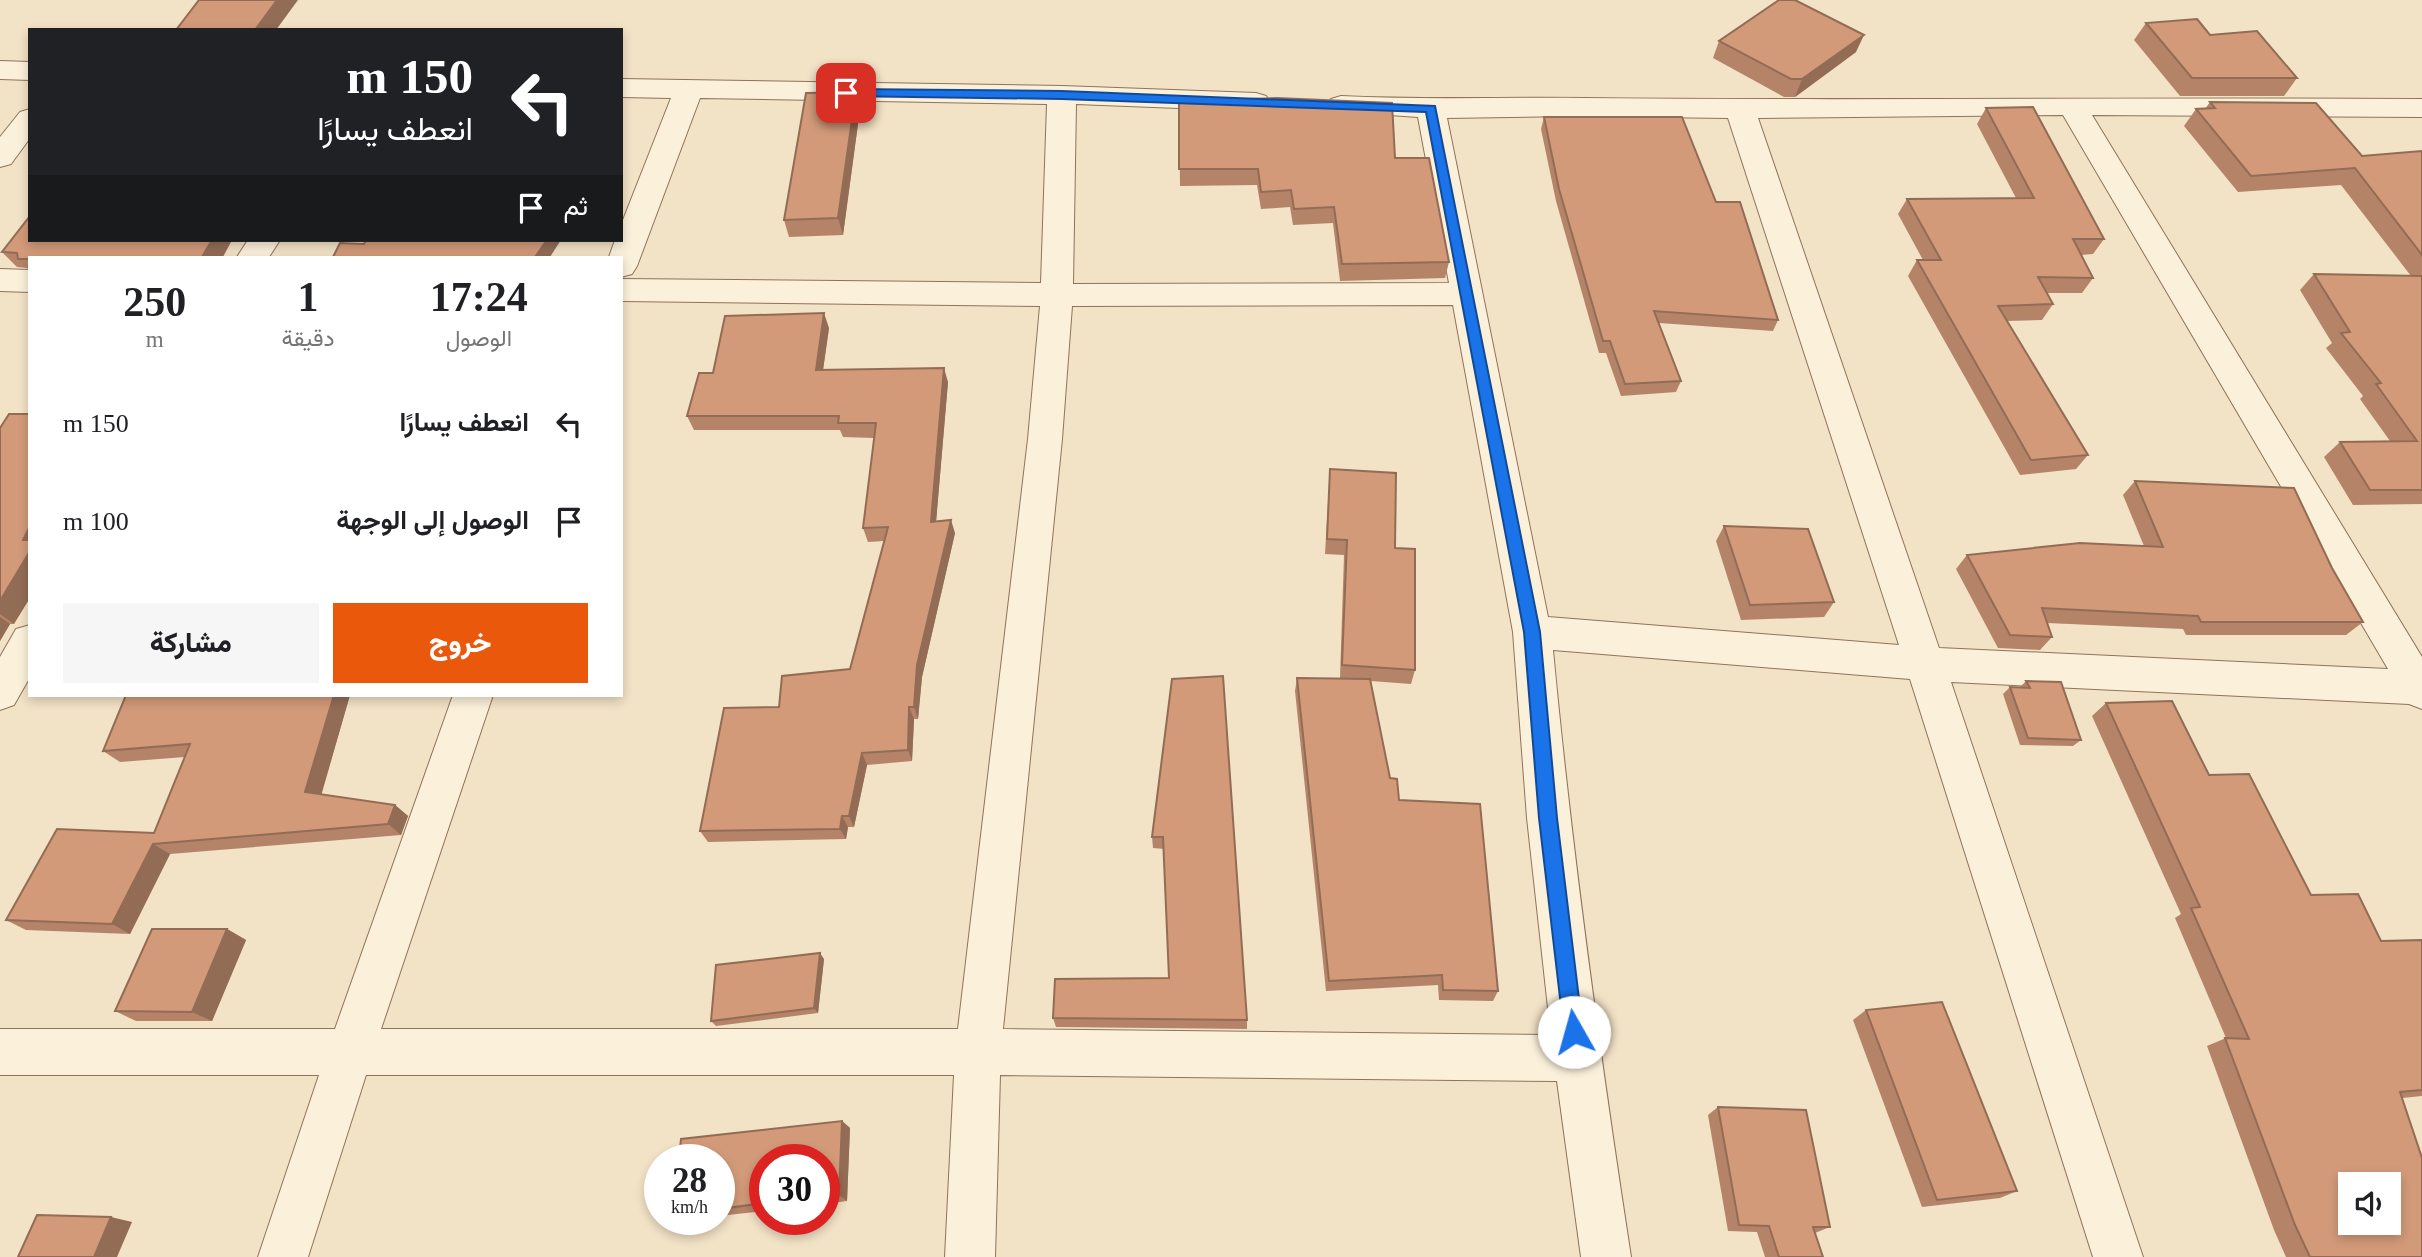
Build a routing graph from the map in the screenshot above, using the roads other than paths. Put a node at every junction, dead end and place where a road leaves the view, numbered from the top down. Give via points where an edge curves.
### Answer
1 (0, 70) edge
2 (28, 71) edge
3 (623, 88) edge
4 (688, 90) junction
5 (1062, 95) junction
6 (2072, 106) junction
7 (1431, 108) junction
8 (2422, 108) edge
9 (1740, 109) junction
10 (28, 121) edge
11 (0, 157) edge
12 (623, 261) edge
13 (0, 280) edge
14 (28, 281) edge
15 (623, 290) edge
16 (1057, 295) junction
17 (1465, 295) junction
18 (1532, 632) junction
19 (28, 645) edge
20 (1925, 664) junction
21 (2421, 689) edge
22 (0, 693) edge
23 (472, 697) edge
24 (351, 1050) junction
25 (0, 1052) edge
26 (978, 1052) junction
27 (1577, 1058) junction
28 (283, 1257) edge
29 (970, 1257) edge
30 (1606, 1257) edge
31 (2119, 1257) edge

1 - 2 street
3 - 4 street
4 - 5 street
4 - 12 street
5 - 7 street
5 - 16 street
6 - 8 street
6 - 9 street
6 - 21 street
7 - 9 street
7 - 17 street
9 - 20 street
10 - 11 street
13 - 14 street
15 - 16 street
16 - 17 street
16 - 26 street
17 - 18 street
18 - 20 street
18 - 27 street via 1548,818
19 - 22 street
20 - 21 street
20 - 31 street
23 - 24 street
24 - 25 street
24 - 26 street
24 - 28 street
26 - 27 street
26 - 29 street
27 - 30 street

